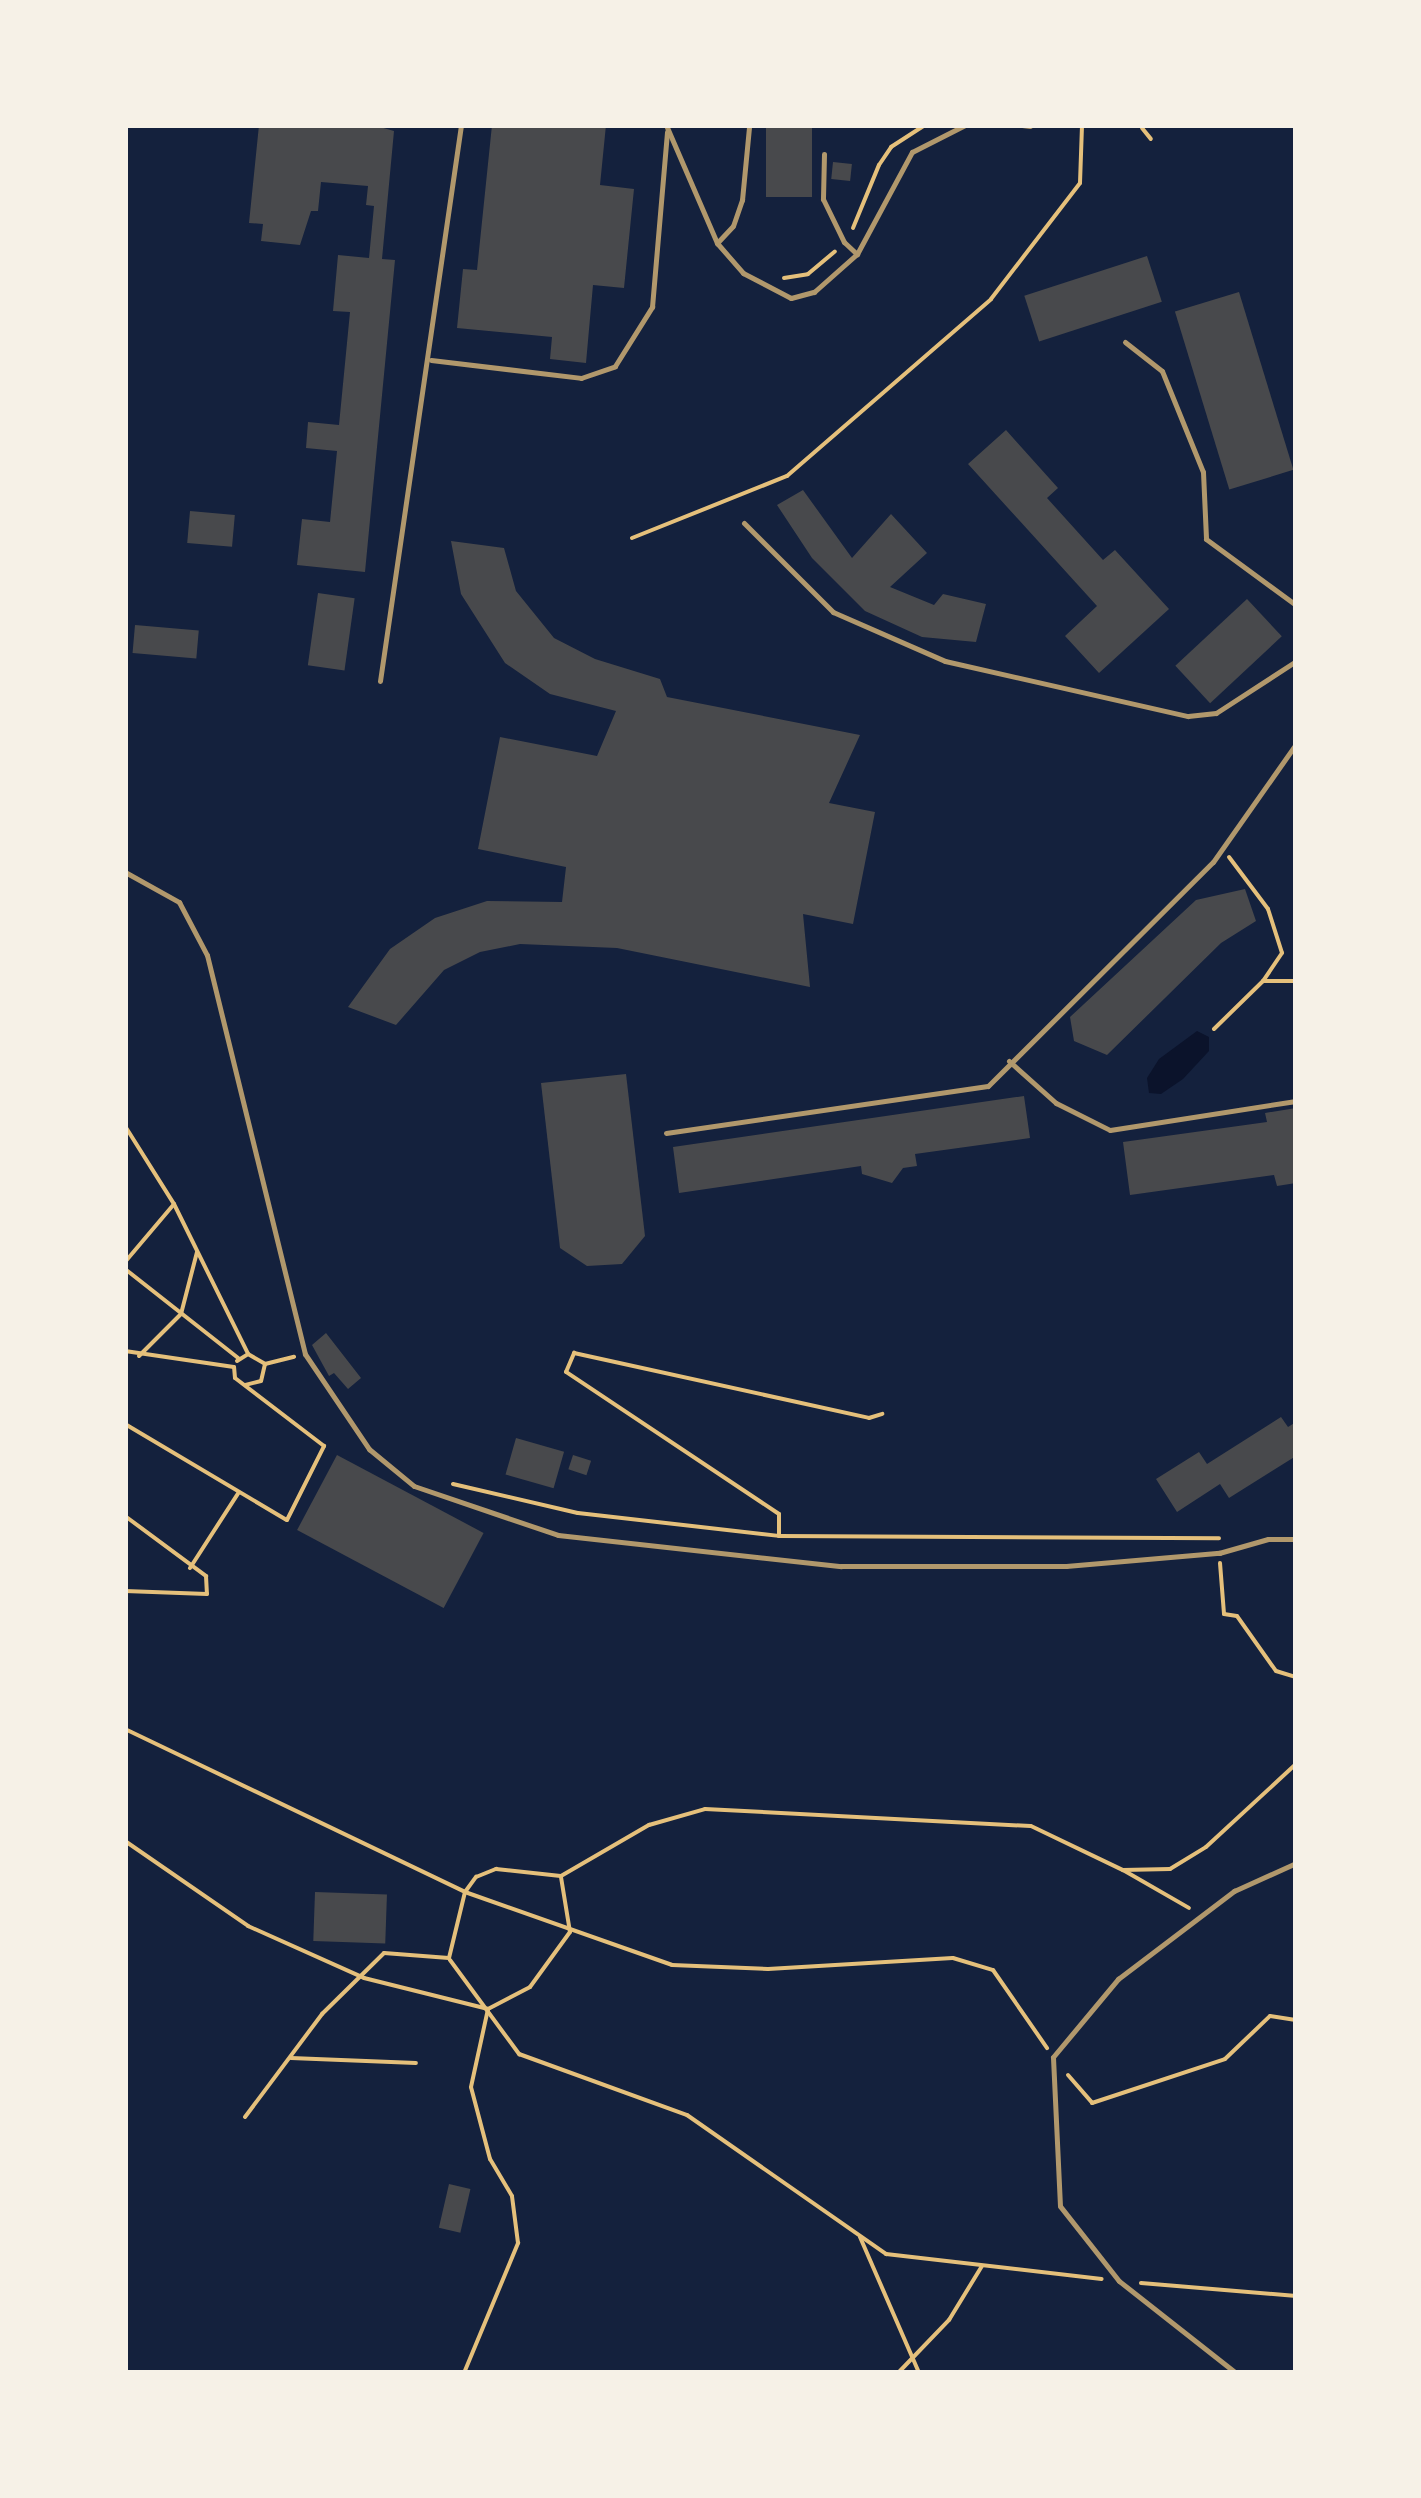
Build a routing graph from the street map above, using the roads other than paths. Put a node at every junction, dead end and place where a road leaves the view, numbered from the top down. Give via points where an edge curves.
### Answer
1 (461, 125) edge
2 (965, 125) edge
3 (667, 127) edge
4 (749, 127) edge
5 (824, 154) dead end
6 (717, 243) junction
7 (857, 254) junction
8 (1125, 342) dead end
9 (431, 360) junction
10 (744, 524) dead end
11 (1296, 605) edge
12 (1296, 661) edge
13 (380, 682) dead end
14 (1296, 744) edge
15 (125, 872) edge
16 (1008, 1061) junction
17 (1296, 1101) edge
18 (666, 1133) dead end
19 (1296, 1539) edge
20 (1296, 1863) edge
21 (1236, 2373) edge

1 - 9 lane
2 - 7 lane via 912,152
3 - 6 lane
3 - 9 lane via 652,307 614,366 581,378
4 - 6 lane via 742,200 733,226
5 - 7 lane via 823,199
6 - 7 lane via 744,274 790,298 814,292
8 - 11 lane via 1162,371 1203,472 1206,539
9 - 13 lane
10 - 12 lane via 833,612 945,661 1188,716 1216,713
14 - 16 lane via 1223,848
15 - 19 lane via 179,902 207,955 305,1354 369,1449 414,1486 558,1535 841,1566 1066,1566 1219,1554 1268,1539
16 - 17 lane via 1056,1104 1110,1130
16 - 18 lane via 1001,1078 988,1086
20 - 21 lane via 1234,1891 1118,1979 1053,2057 1060,2206 1119,2281

